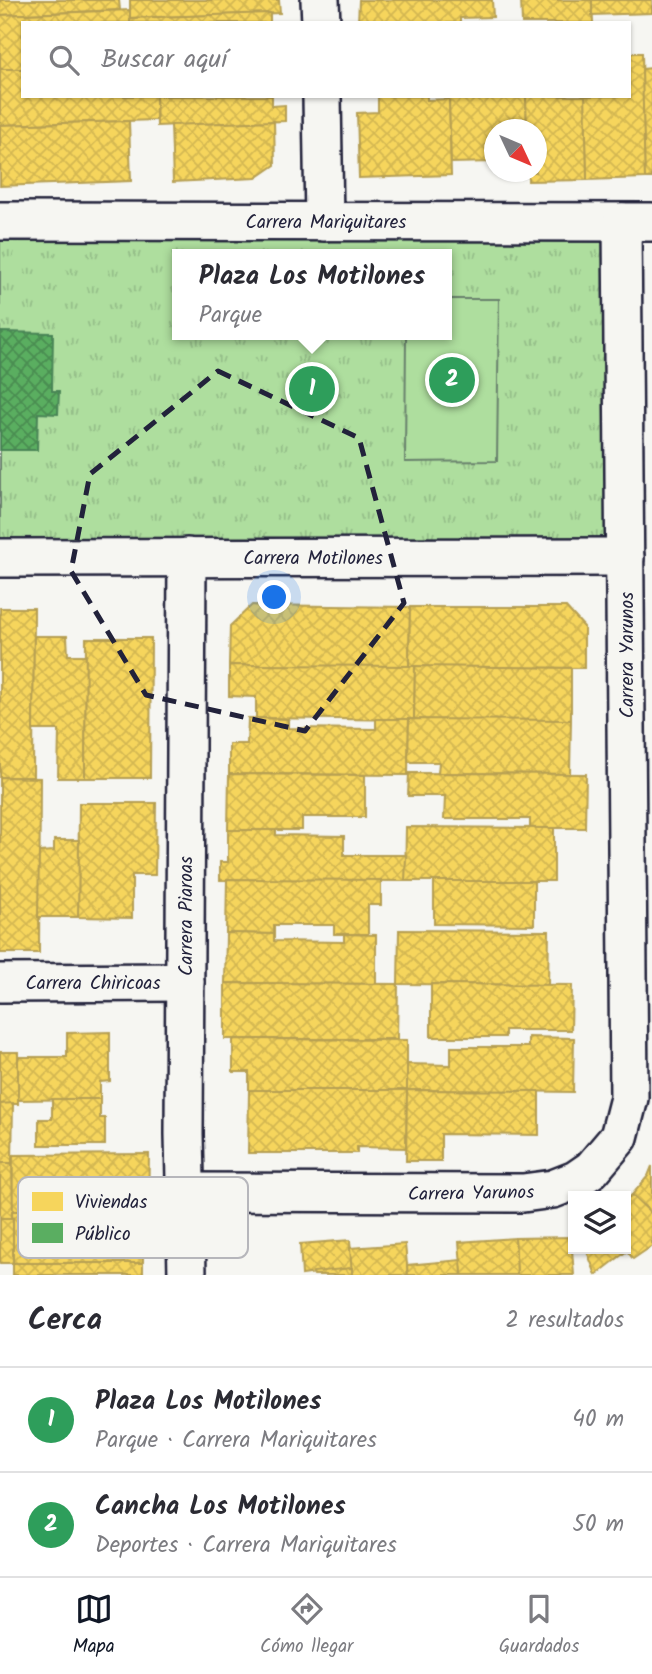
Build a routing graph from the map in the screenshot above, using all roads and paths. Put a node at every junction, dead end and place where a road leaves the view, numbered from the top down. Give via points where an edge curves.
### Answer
1 (320, 0) edge
2 (321, 21) edge
3 (322, 98) edge
4 (0, 221) edge
5 (324, 222) junction
6 (637, 222) edge
7 (187, 557) junction
8 (625, 557) junction
9 (0, 558) edge
10 (185, 982) junction
11 (0, 983) edge
12 (185, 1177) edge
13 (248, 1192) edge

1 - 2 street
3 - 5 street
4 - 5 street, Carrera Mariquitares
5 - 6 street, Carrera Mariquitares
6 - 8 street, Carrera Yarunos
7 - 8 street, Carrera Motilones
7 - 9 street, Carrera Motilones
7 - 10 street, Carrera Piaroas
8 - 13 street, Carrera Yarunos via 629,1098 619,1137 592,1169 576,1180 523,1194
10 - 11 street, Carrera Chiricoas
10 - 12 street, Carrera Piaroas

